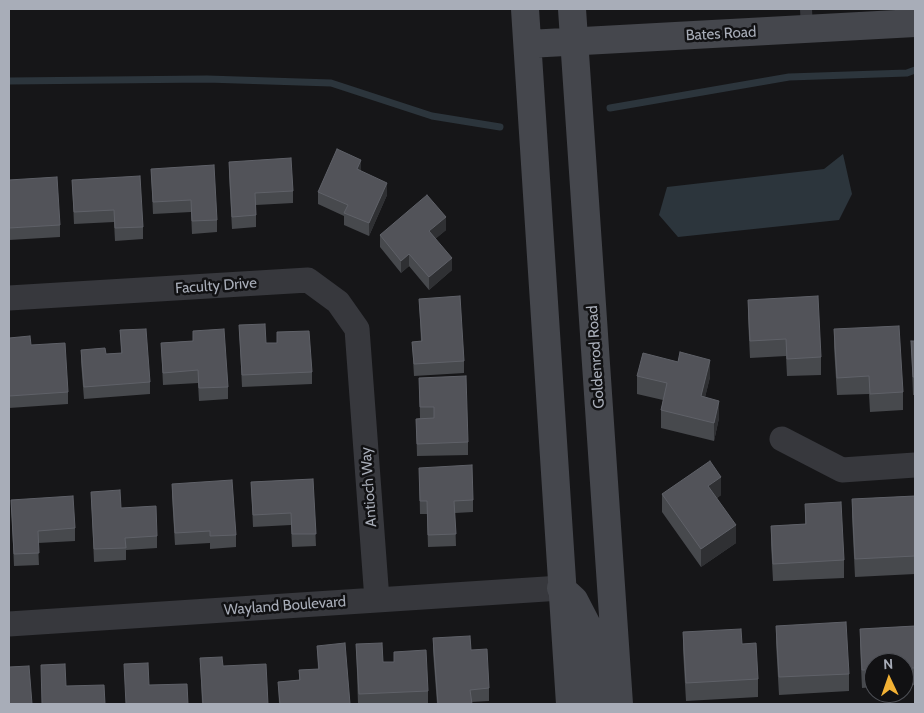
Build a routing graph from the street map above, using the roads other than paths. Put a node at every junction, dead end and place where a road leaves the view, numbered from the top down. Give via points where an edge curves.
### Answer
1 (525, 9) edge
2 (572, 9) edge
3 (806, 19) edge
4 (915, 23) edge
5 (574, 42) junction
6 (528, 44) junction
7 (9, 298) edge
8 (361, 373) joint
9 (782, 439) dead end
10 (915, 465) edge
11 (562, 588) junction
12 (377, 600) junction
13 (9, 624) edge
14 (570, 704) edge
15 (594, 704) edge
16 (619, 704) edge

1 - 6 main road
2 - 5 main road, Goldenrod Road
3 - 4 main road, Bates Road
3 - 5 main road, Bates Road
5 - 6 main road, Bates Road
5 - 16 main road, Goldenrod Road
6 - 11 main road
7 - 8 street, Faculty Drive via 308,280 338,302 357,329
8 - 12 street, Antioch Way
9 - 10 street via 842,470
11 - 12 street, Wayland Boulevard
11 - 14 main road
11 - 15 main road via 574,600 589,629
12 - 13 street, Wayland Boulevard

